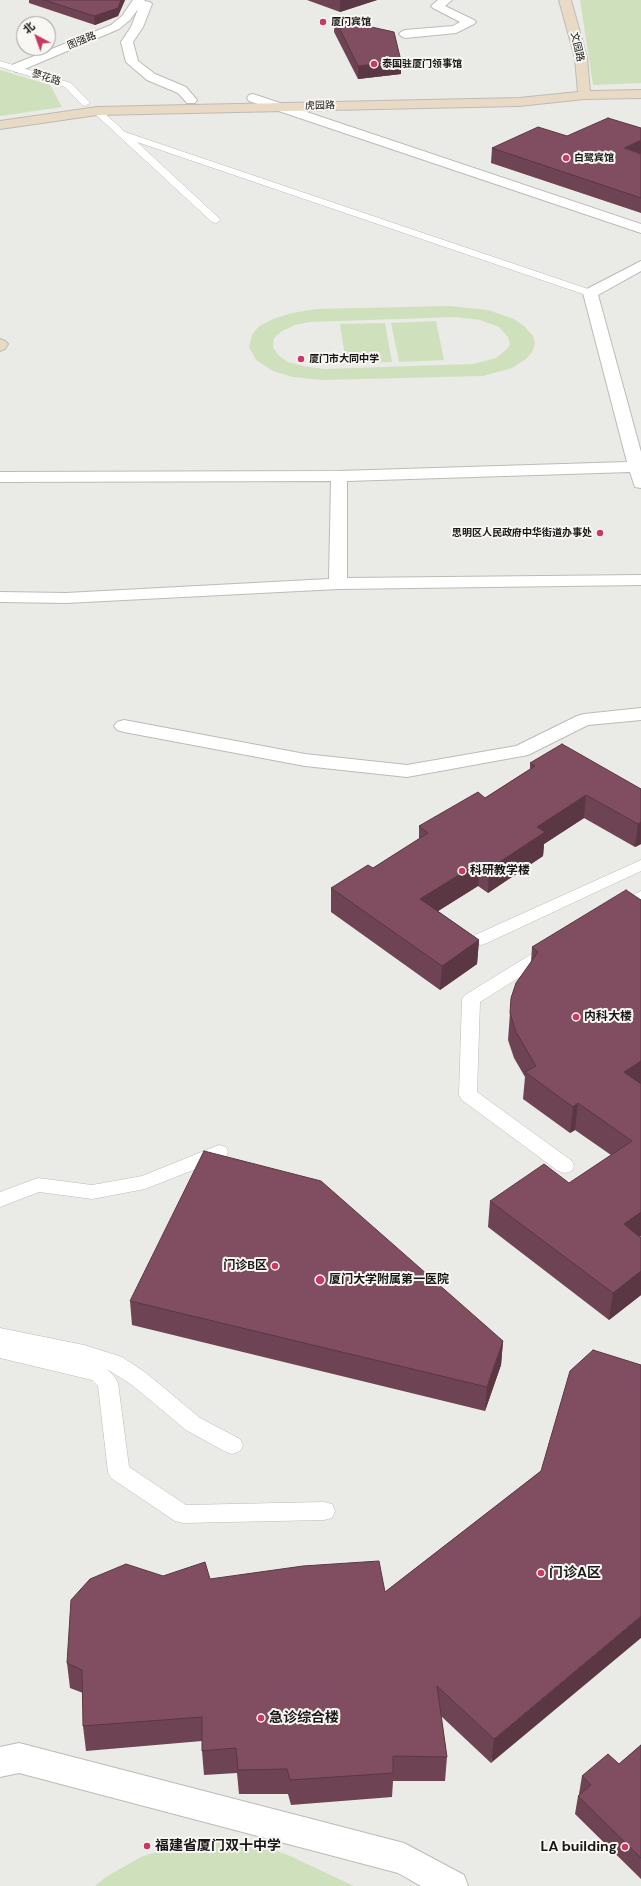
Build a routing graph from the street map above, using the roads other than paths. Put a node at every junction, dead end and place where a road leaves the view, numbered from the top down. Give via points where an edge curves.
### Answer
1 (140, 0) edge
2 (150, 0) edge
3 (446, 0) edge
4 (564, 0) edge
5 (405, 34) dead end
6 (0, 64) edge
7 (16, 68) junction
8 (641, 85) edge
9 (583, 90) junction
10 (641, 94) edge
11 (253, 98) junction
12 (191, 100) junction
13 (85, 103) junction
14 (277, 106) junction
15 (97, 111) junction
16 (0, 115) edge
17 (0, 125) edge
18 (123, 134) junction
19 (216, 220) dead end
20 (641, 229) edge
21 (641, 266) edge
22 (590, 293) junction
23 (637, 467) junction
24 (339, 476) junction
25 (0, 477) edge
26 (641, 483) edge
27 (641, 580) edge
28 (338, 584) junction
29 (0, 597) edge
30 (641, 714) edge
31 (124, 726) dead end
32 (641, 865) edge
33 (641, 896) edge
34 (607, 916) edge
35 (481, 939) dead end
36 (560, 945) edge
37 (219, 1152) dead end
38 (565, 1166) dead end
39 (0, 1200) edge
40 (0, 1336) edge
41 (0, 1350) edge
42 (232, 1445) dead end
43 (324, 1511) dead end
44 (0, 1762) edge
45 (452, 1886) edge

1 - 7 street, 图强路 via 115,27
2 - 12 street via 127,42 132,62 151,77 182,90
3 - 5 street via 437,6 470,22 456,29
4 - 9 main road, 文园路 via 581,58
6 - 7 lane, 蓼花路
7 - 13 lane, 蓼花路 via 68,84
8 - 9 main road, 虎园路
9 - 10 main road, 虎园路
9 - 11 main road, 虎园路
9 - 14 main road, 虎园路 via 519,102
11 - 12 main road, 虎园路
11 - 14 street
12 - 13 main road, 虎园路
13 - 16 main road, 虎园路
14 - 15 main road, 虎园路
14 - 20 street
15 - 17 main road, 虎园路
15 - 18 lane
18 - 19 lane
18 - 22 lane
21 - 22 street
22 - 23 street
23 - 24 street
23 - 26 street
24 - 25 street
24 - 28 street
27 - 28 street
28 - 29 street via 66,598
30 - 31 street via 584,720 521,751 407,771 305,760
32 - 35 lane
33 - 34 lane
36 - 38 lane via 471,999 468,1094
37 - 39 lane via 145,1182 92,1192 38,1185
40 - 42 lane via 115,1362 193,1424
41 - 43 lane via 98,1373 108,1383 119,1472 184,1514
44 - 45 street via 19,1758 404,1859

